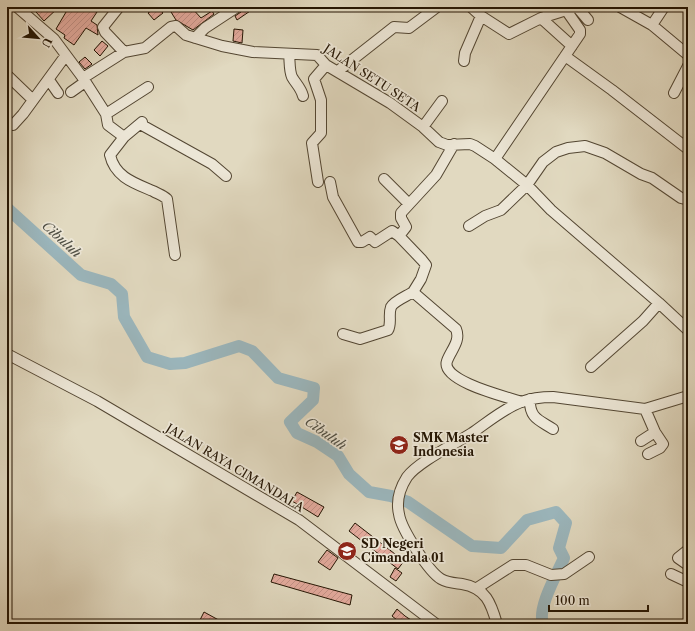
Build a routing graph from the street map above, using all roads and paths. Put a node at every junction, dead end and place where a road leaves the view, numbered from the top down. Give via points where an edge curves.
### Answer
1 (119, 7) edge
2 (237, 7) edge
3 (471, 7) edge
4 (577, 7) edge
5 (620, 7) edge
6 (664, 7) edge
7 (19, 8) edge
8 (431, 9) edge
9 (566, 10) junction
10 (481, 16) junction
11 (542, 17) junction
12 (588, 20) dead end
13 (652, 25) junction
14 (565, 35) dead end
15 (194, 38) junction
16 (572, 46) junction
17 (124, 52) junction
18 (688, 53) edge
19 (289, 54) junction
20 (66, 55) junction
21 (565, 56) junction
22 (464, 61) dead end
23 (326, 65) junction
24 (688, 66) edge
25 (338, 71) junction
26 (7, 75) edge
27 (49, 80) junction
28 (84, 80) junction
29 (148, 87) dead end
30 (58, 92) dead end
31 (71, 92) dead end
32 (674, 93) dead end
33 (303, 96) dead end
34 (33, 100) junction
35 (442, 101) dead end
36 (106, 114) junction
37 (13, 125) dead end
38 (423, 127) junction
39 (124, 137) junction
40 (454, 144) junction
41 (688, 150) edge
42 (495, 159) junction
43 (226, 176) dead end
44 (384, 179) dead end
45 (318, 182) dead end
46 (330, 182) dead end
47 (527, 185) junction
48 (688, 198) edge
49 (409, 204) junction
50 (469, 226) dead end
51 (399, 236) junction
52 (175, 254) dead end
53 (413, 292) junction
54 (659, 303) junction
55 (688, 330) edge
56 (343, 334) dead end
57 (7, 354) edge
58 (591, 367) dead end
59 (688, 396) edge
60 (526, 400) junction
61 (645, 409) junction
62 (553, 429) dead end
63 (654, 432) junction
64 (641, 441) dead end
65 (648, 454) dead end
66 (688, 550) edge
67 (589, 557) dead end
68 (688, 565) edge
69 (671, 574) dead end
70 (688, 582) edge
71 (477, 588) junction
72 (436, 624) edge
73 (497, 624) edge

1 - 17 street via 103,27
2 - 15 street via 200,31
3 - 10 street
4 - 9 street
4 - 12 street
5 - 13 street
6 - 13 street
7 - 20 street via 54,39
8 - 25 street via 409,28 394,27
9 - 11 street
9 - 16 street via 580,31
10 - 11 street via 509,34
10 - 22 street
11 - 14 street
11 - 16 street
13 - 18 street
15 - 17 street, JALAN SETU SETA via 176,26 171,27 145,48
15 - 19 street, JALAN SETU SETA via 253,52
16 - 21 street
17 - 28 street, JALAN SETU SETA
19 - 23 street, JALAN SETU SETA via 317,55
19 - 33 street via 291,73
20 - 27 street
20 - 28 street
21 - 41 street
21 - 42 street
23 - 25 street, JALAN SETU SETA
23 - 45 street via 314,79 321,100 321,133 312,143
24 - 32 street
25 - 38 street, JALAN SETU SETA
26 - 34 street
27 - 30 street
27 - 34 street
28 - 31 street, JALAN SETU SETA
28 - 36 street
29 - 36 street
34 - 37 street
35 - 38 street
36 - 39 street via 110,127
38 - 40 street, JALAN SETU SETA via 439,142
39 - 43 street via 141,123 155,134 206,160
39 - 52 street via 110,157 119,174 125,179 167,199
40 - 42 street, JALAN SETU SETA via 475,146
40 - 49 street via 436,175
42 - 47 street, JALAN SETU SETA
44 - 49 street
46 - 51 street via 333,196 358,242 370,237 375,242 392,231
47 - 48 street via 543,162 556,152 585,146 605,153 652,178 681,198
47 - 50 street via 501,210
47 - 54 street, JALAN SETU SETA via 551,210
49 - 51 street via 401,213 400,218 406,227
51 - 53 street via 426,266
53 - 56 street via 392,306 390,326 385,332 360,339
53 - 60 street via 456,329 457,342 447,362 450,374 479,388
54 - 55 street, JALAN SETU SETA
54 - 58 street via 643,321
57 - 72 street, JALAN RAYA CIMANDALA via 97,401 299,520
59 - 61 street
60 - 61 street via 553,397
60 - 62 street via 532,415
60 - 71 street via 511,406 413,471 408,476 398,500 399,517 426,564 444,581
61 - 63 street
63 - 64 street
63 - 65 street via 663,444
66 - 68 street via 678,558
67 - 71 street via 564,574 551,575 518,564 513,565
69 - 70 street
71 - 73 street via 491,604

